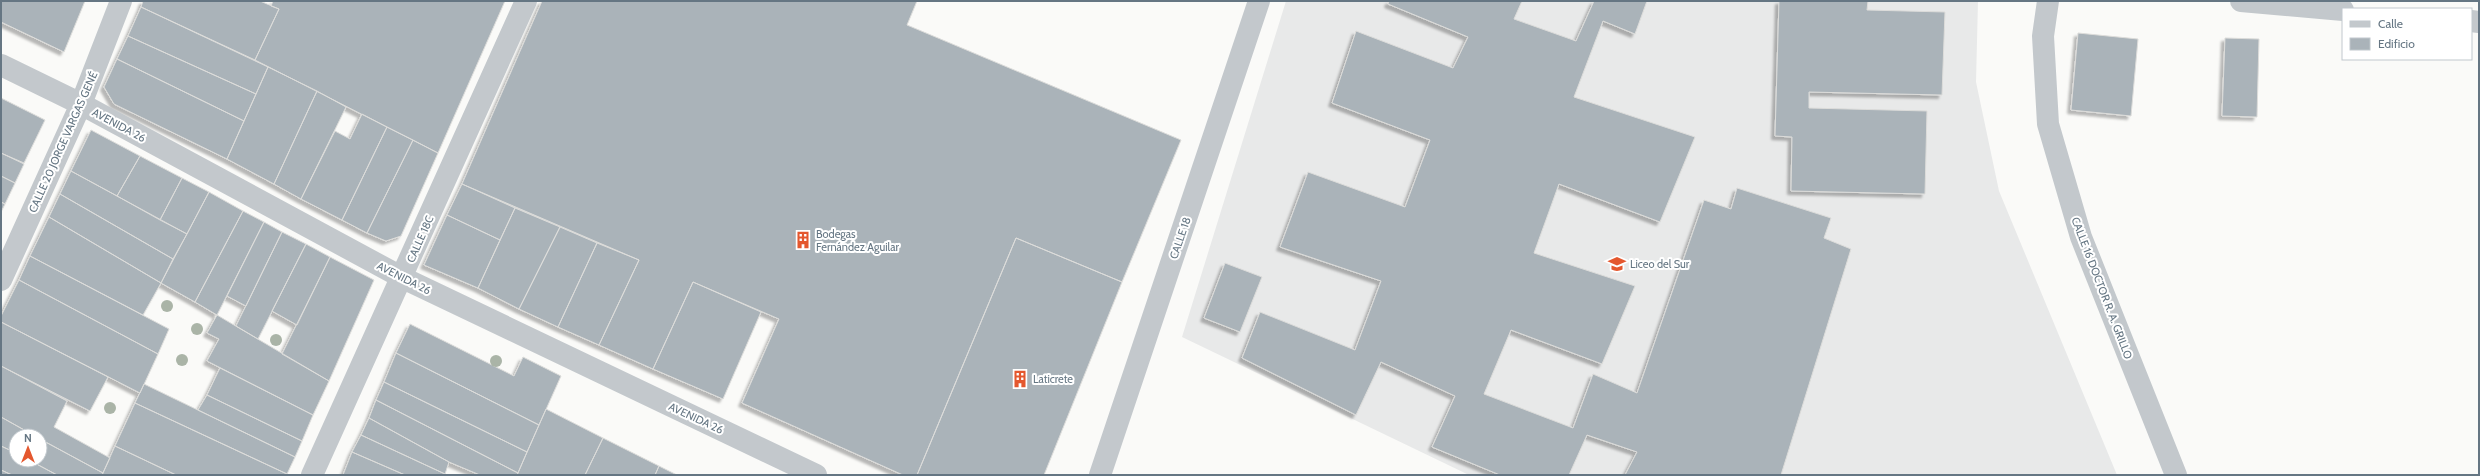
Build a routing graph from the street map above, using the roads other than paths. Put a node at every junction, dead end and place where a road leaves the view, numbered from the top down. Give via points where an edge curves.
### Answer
1 (121, 1) edge
2 (526, 1) edge
3 (1259, 1) edge
4 (2048, 1) edge
5 (2241, 1) edge
6 (2342, 10) edge
7 (1, 65) edge
8 (81, 104) junction
9 (403, 278) junction
10 (1, 280) edge
11 (312, 475) edge
12 (816, 475) edge
13 (1100, 475) edge
14 (2176, 475) edge

1 - 8 street, CALLE 20 JORGE VARGAS GENÉ
2 - 9 street, CALLE 18C
3 - 13 street, CALLE 18
4 - 14 street, CALLE 16 DOCTOR R. A. GRILLO via 2043,36 2048,124 2081,237
5 - 6 street
7 - 8 street, AVENIDA 26
8 - 9 street, AVENIDA 26
8 - 10 street, CALLE 20 JORGE VARGAS GENÉ
9 - 11 street, CALLE 18C
9 - 12 street, AVENIDA 26

